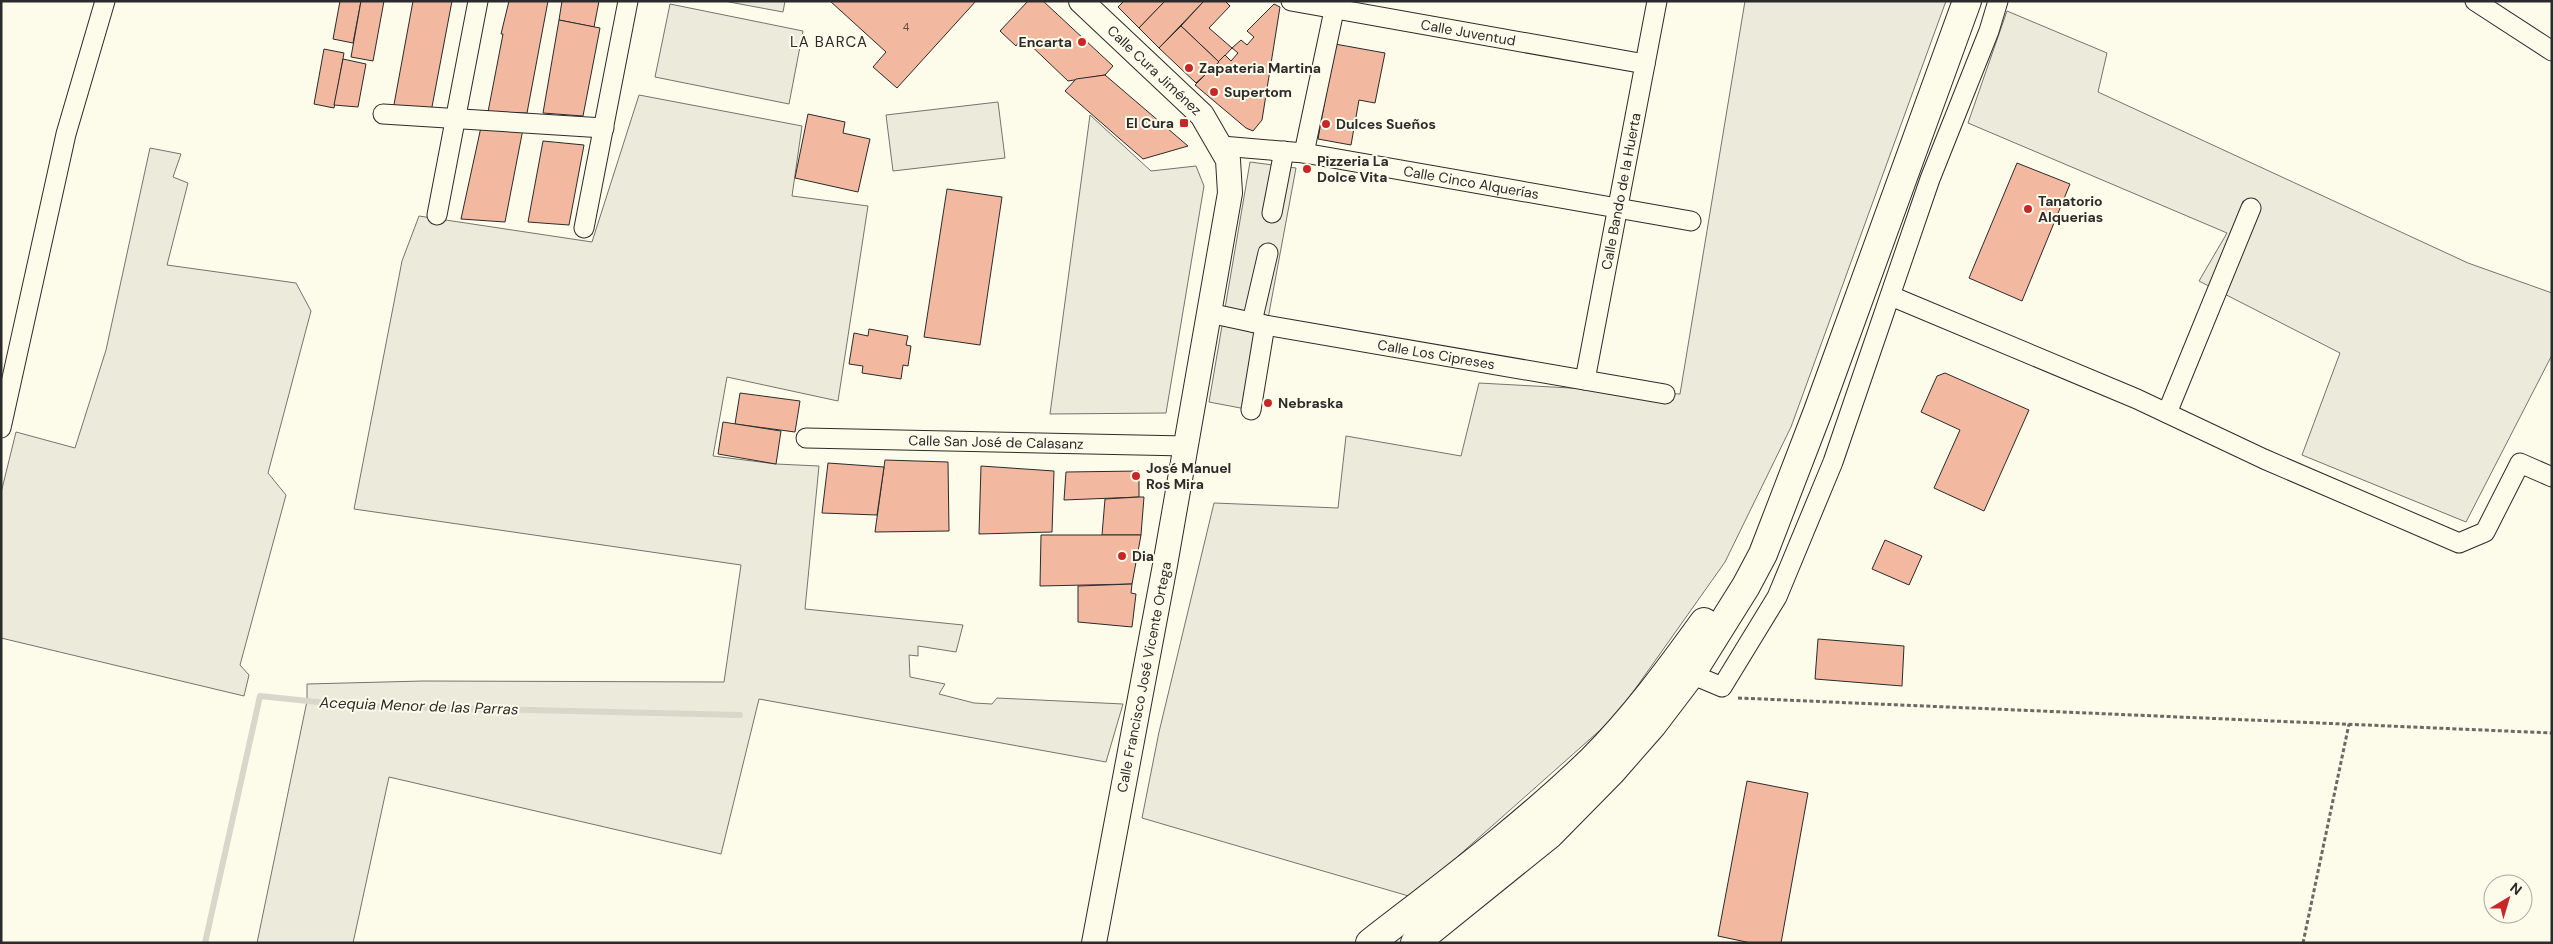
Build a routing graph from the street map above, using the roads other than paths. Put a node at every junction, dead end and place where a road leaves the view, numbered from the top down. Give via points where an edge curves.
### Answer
1 (105, 1) edge
2 (478, 1) edge
3 (628, 1) edge
4 (1081, 1) edge
5 (1291, 1) edge
6 (1657, 1) edge
7 (1967, 1) edge
8 (1998, 1) edge
9 (2475, 1) edge
10 (1335, 5) edge
11 (2552, 51) edge
12 (1645, 64) junction
13 (383, 114) dead end
14 (456, 118) junction
15 (604, 128) junction
16 (1222, 146) junction
17 (1284, 151) junction
18 (1304, 153) junction
19 (1618, 208) junction
20 (2251, 208) dead end
21 (1272, 213) dead end
22 (437, 214) dead end
23 (1691, 221) dead end
24 (584, 228) dead end
25 (1268, 253) dead end
26 (1891, 296) junction
27 (1209, 313) junction
28 (1258, 323) junction
29 (1586, 380) junction
30 (1665, 394) dead end
31 (1251, 410) dead end
32 (2167, 413) junction
33 (1, 428) edge
34 (806, 438) dead end
35 (1186, 446) junction
36 (2552, 478) edge
37 (1791, 480) junction
38 (1691, 674) junction
39 (1094, 943) edge
40 (1370, 943) edge
41 (1415, 943) edge

1 - 33 street via 66,134
2 - 14 street
3 - 15 street
4 - 16 street, Calle Cura Jiménez via 1182,94 1202,115
5 - 10 street, Calle Juventud
6 - 12 street, Calle Bando de la Huerta
7 - 37 highway
8 - 26 street via 1989,32 1930,179
9 - 11 street
10 - 12 street, Calle Juventud
10 - 18 street
12 - 19 street, Calle Bando de la Huerta
13 - 14 street
14 - 15 street
14 - 22 street
15 - 24 street
16 - 17 street, Calle Cinco Alquerías
16 - 27 street, Calle Francisco José Vicente Ortega via 1228,160 1230,193
17 - 18 street, Calle Cinco Alquerías
17 - 21 street
18 - 19 street, Calle Cinco Alquerías
19 - 23 street, Calle Cinco Alquerías
19 - 29 street, Calle Bando de la Huerta
20 - 32 street
25 - 28 street
26 - 32 street
26 - 38 street via 1833,462 1777,597 1722,687
27 - 28 street, Calle Los Cipreses
27 - 35 street, Calle Francisco José Vicente Ortega
28 - 29 street, Calle Los Cipreses
28 - 31 street
29 - 30 street, Calle Los Cipreses
32 - 36 street via 2264,459 2459,543 2485,532 2520,463
34 - 35 street, Calle San José de Calasanz
35 - 39 street, Calle Francisco José Vicente Ortega
37 - 38 highway via 1750,578
37 - 40 highway via 1758,540 1704,623 1641,704 1593,758 1498,843
38 - 41 highway via 1632,748 1550,834

